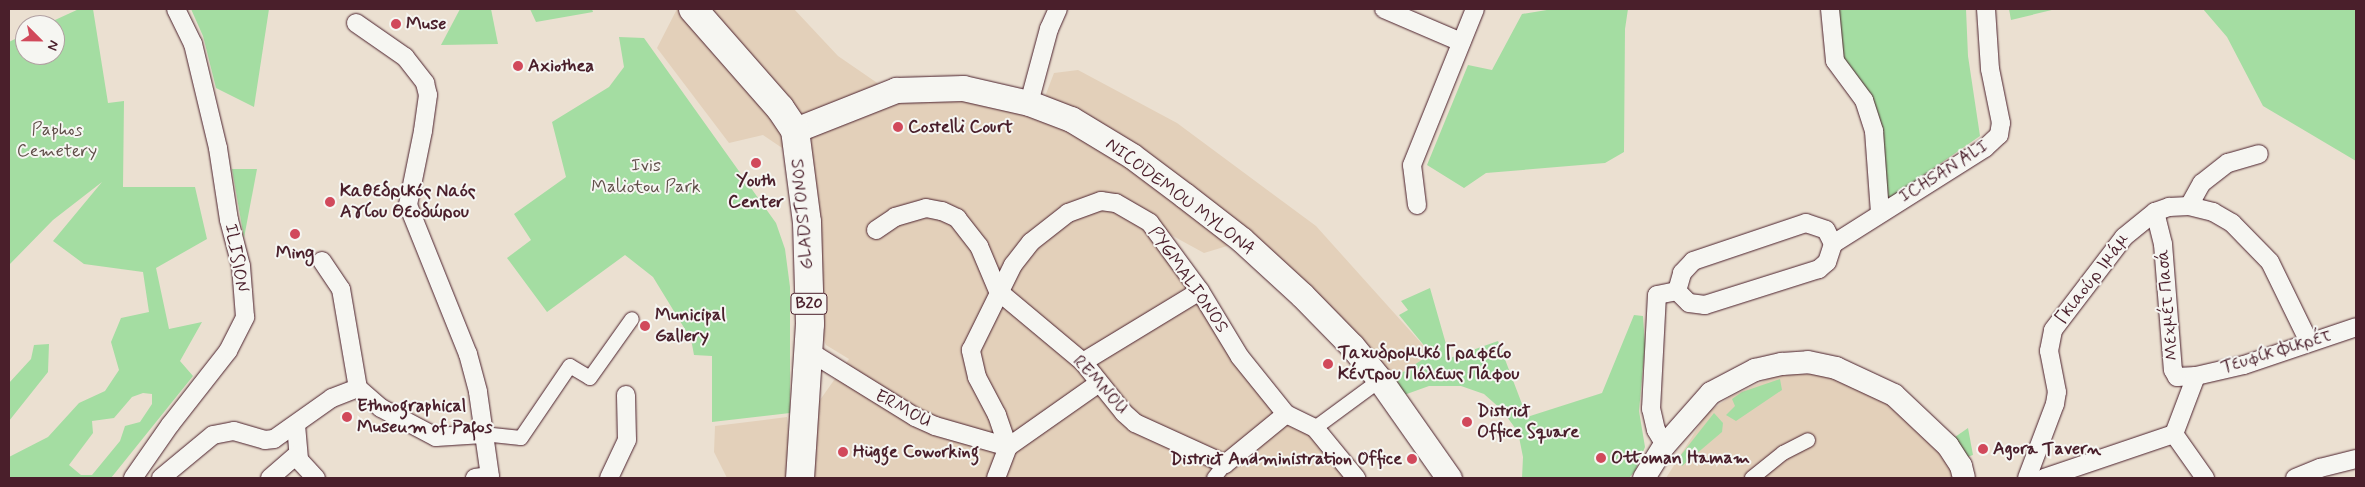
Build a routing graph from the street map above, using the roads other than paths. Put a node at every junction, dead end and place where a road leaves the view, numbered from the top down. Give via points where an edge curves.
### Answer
1 (176, 9) edge
2 (693, 9) edge
3 (1058, 9) edge
4 (1384, 9) edge
5 (1475, 9) edge
6 (1830, 9) edge
7 (1986, 9) edge
8 (356, 23) dead end
9 (1461, 42) junction
10 (1029, 103) junction
11 (795, 130) junction
12 (2259, 154) dead end
13 (1417, 205) dead end
14 (2189, 206) junction
15 (1880, 212) junction
16 (2155, 212) junction
17 (876, 230) dead end
18 (1833, 244) junction
19 (322, 260) dead end
20 (998, 291) junction
21 (1200, 291) junction
22 (1677, 291) junction
23 (632, 319) dead end
24 (2356, 327) edge
25 (2309, 342) junction
26 (808, 350) junction
27 (1083, 362) junction
28 (2196, 376) junction
29 (1380, 380) junction
30 (1099, 383) junction
31 (358, 388) junction
32 (626, 395) dead end
33 (1286, 414) junction
34 (296, 425) junction
35 (1315, 428) junction
36 (483, 434) junction
37 (2174, 434) junction
38 (1808, 440) dead end
39 (1666, 445) junction
40 (1008, 447) junction
41 (298, 454) junction
42 (2356, 459) edge
43 (1220, 471) edge
44 (2086, 472) edge
45 (1757, 476) edge
46 (133, 478) edge
47 (161, 478) edge
48 (270, 478) edge
49 (316, 478) edge
50 (486, 478) edge
51 (610, 478) edge
52 (800, 478) edge
53 (996, 478) edge
54 (1356, 478) edge
55 (1449, 478) edge
56 (1644, 478) edge
57 (1966, 478) edge
58 (2027, 478) edge
59 (2044, 478) edge
60 (2205, 478) edge
61 (2295, 478) edge

1 - 46 street, ILISION via 193,44 218,148 241,266 245,317 228,351
2 - 11 main road, B20 via 780,108
3 - 10 street via 1049,29
4 - 9 street
5 - 9 street
6 - 15 street via 1835,61 1864,100 1874,131
7 - 15 street, ICHSAN ALI via 1999,135 1985,148
8 - 36 street via 405,57 418,71 427,89 408,204 468,354 478,392
9 - 13 street via 1412,164
10 - 11 main road, NICODEMOU MYLONA via 963,88 896,90
10 - 29 main road, NICODEMOU MYLONA via 1071,119 1132,156 1242,240 1352,346
11 - 26 main road, GLADSTONOS / B20 via 807,222
12 - 14 street via 2228,163 2202,183
14 - 16 street, Γκιαούρ Ιμάμ
14 - 25 street via 2223,217 2264,255
15 - 18 street
16 - 28 street, Μεχμέτ Πασά via 2163,244 2173,370 2180,378
16 - 58 street, Γκιαούρ Ιμάμ via 2124,237 2053,330 2049,351 2057,392 2055,404
17 - 20 street via 909,212 926,208 942,211 969,230
18 - 22 street via 1828,262 1819,269 1705,306 1689,303
18 - 22 street via 1826,230 1806,223 1693,260 1682,273
19 - 31 street via 341,289
20 - 21 street, PYGMALIONOS via 1013,265 1046,228 1068,214 1101,201 1116,203 1150,223
20 - 27 street, REMNOU
20 - 40 street, PYGMALIONOS via 971,350 977,377 997,415
21 - 27 street
21 - 33 street, PYGMALIONOS via 1240,356
22 - 39 street via 1657,295 1652,409 1656,430
23 - 36 street via 590,378 570,366 521,438
24 - 25 street, Τευφίκ Φικρέτ
25 - 28 street, Τευφίκ Φικρέτ via 2244,365
26 - 40 street, ERMOU via 849,378 928,423
26 - 52 main road, GLADSTONOS / B20
27 - 30 street, REMNOU
28 - 37 street, Μεχμέτ Πασά
29 - 35 street
29 - 55 main road, NICODEMOU MYLONA
30 - 40 street
30 - 43 street, REMNOU via 1135,423
31 - 34 street via 332,398
31 - 36 street via 381,408 436,437
32 - 51 street via 627,440
33 - 35 street, PYGMALIONOS
33 - 43 street, REMNOU
34 - 41 street
34 - 47 street via 271,440 234,431 219,433
35 - 54 street, PYGMALIONOS
36 - 50 street
37 - 44 street
37 - 60 street
38 - 45 street via 1783,453
39 - 56 street
39 - 57 street via 1703,400 1722,386 1768,367 1814,363 1854,375 1894,396 1948,446
40 - 53 street
41 - 48 street
41 - 49 street
42 - 61 street
44 - 59 street

